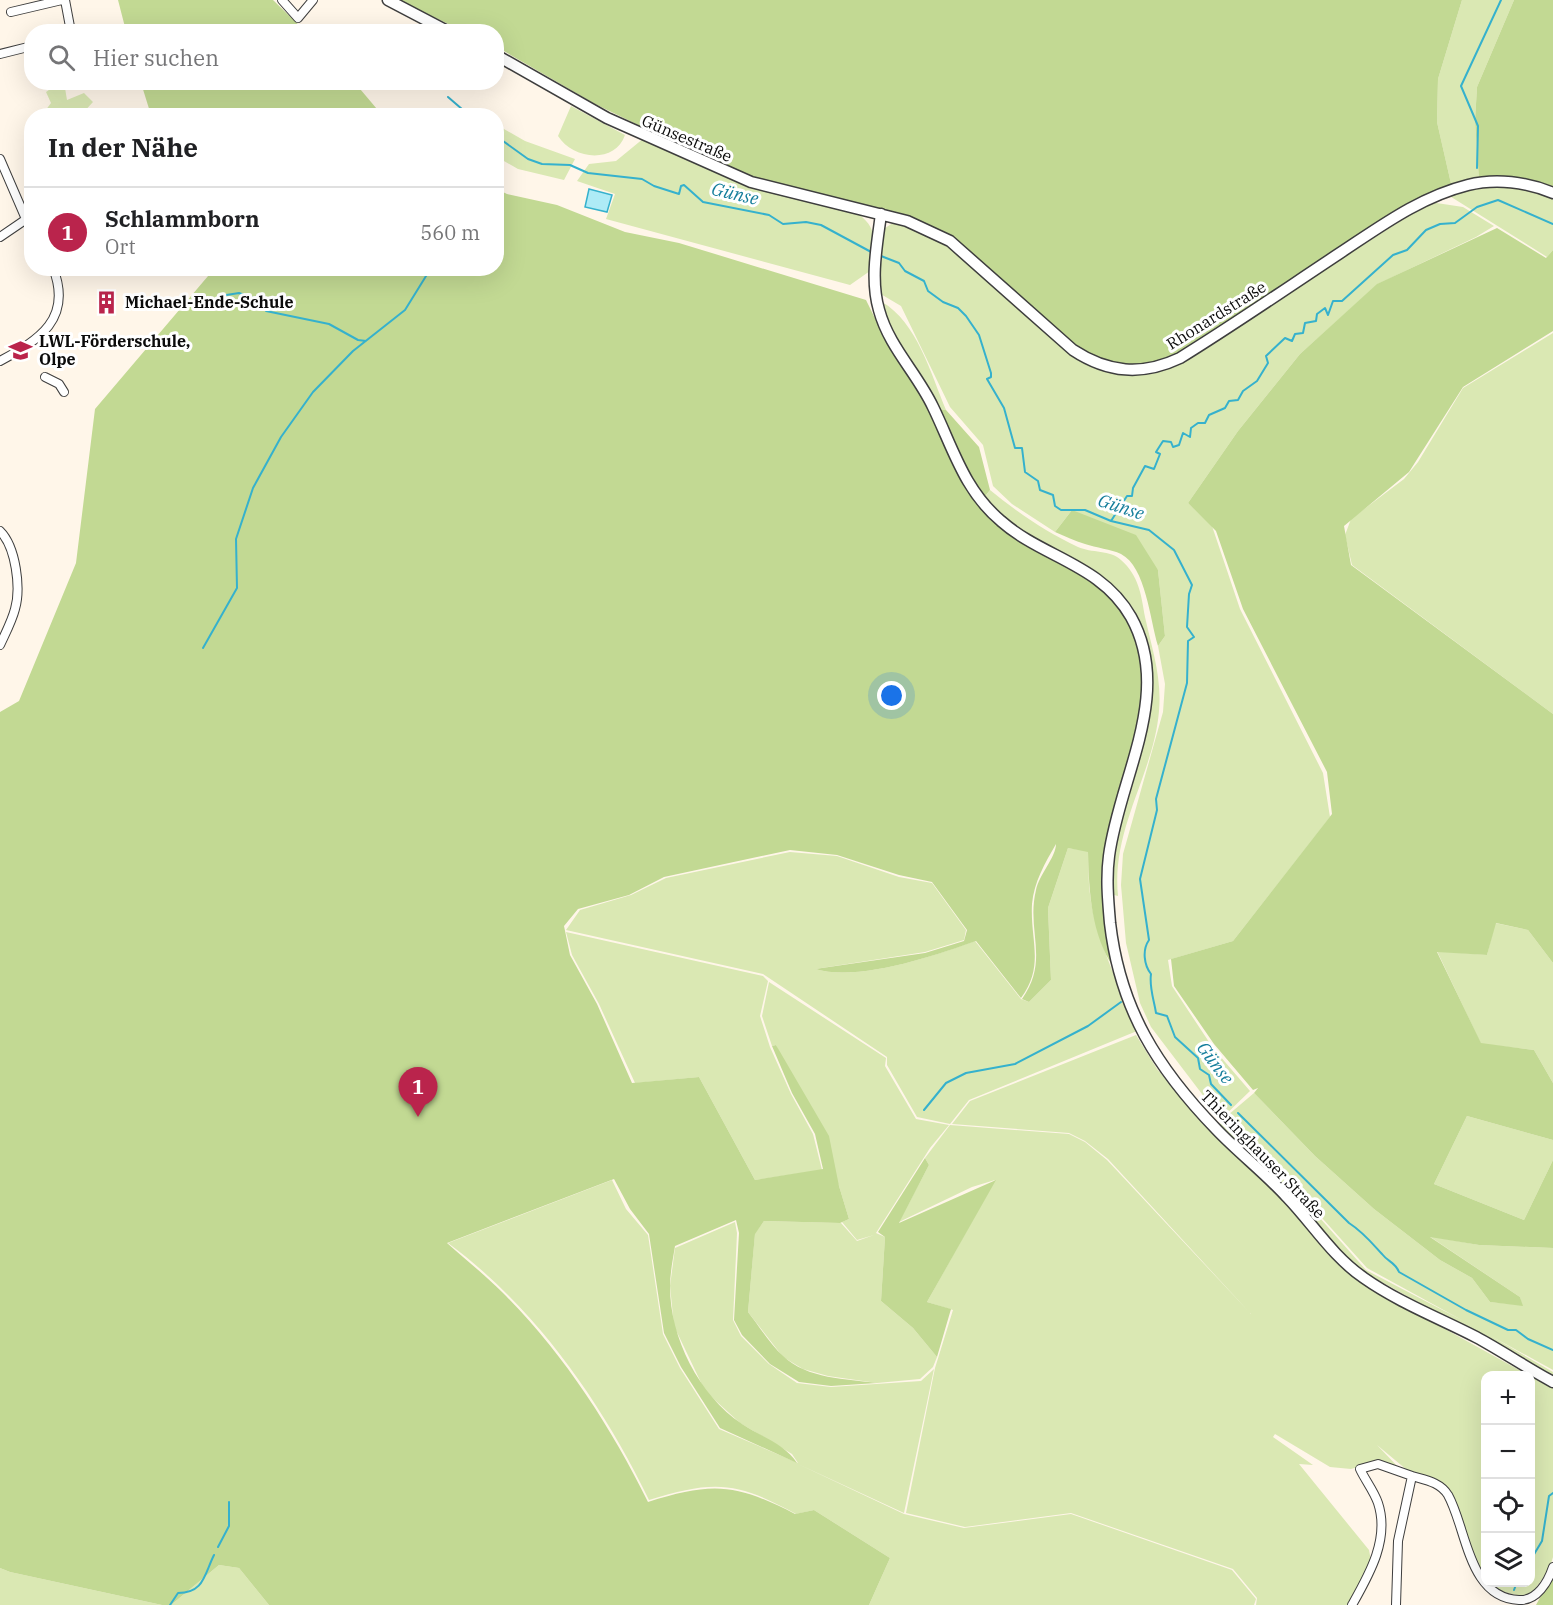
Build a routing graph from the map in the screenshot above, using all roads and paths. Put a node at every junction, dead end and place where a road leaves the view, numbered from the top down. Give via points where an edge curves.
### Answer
1 (64, 0) edge
2 (282, 0) edge
3 (314, 0) edge
4 (388, 0) edge
5 (11, 12) dead end
6 (69, 24) edge
7 (434, 24) edge
8 (24, 48) edge
9 (0, 54) edge
10 (504, 60) edge
11 (0, 159) edge
12 (1553, 193) edge
13 (881, 214) junction
14 (24, 218) edge
15 (24, 221) edge
16 (0, 237) edge
17 (56, 276) edge
18 (0, 362) edge
19 (45, 377) dead end
20 (64, 392) dead end
21 (0, 531) edge
22 (0, 645) edge
23 (1553, 1382) edge
24 (1412, 1476) junction
25 (1553, 1567) edge
26 (1352, 1605) edge
27 (1396, 1605) edge

1 - 5 street
1 - 6 street
2 - 3 street via 298,18
4 - 7 street
8 - 9 street
10 - 13 street, Günsestraße via 607,118 689,156 769,187
11 - 14 street
12 - 13 street, Rhonardstraße via 1532,185 1495,181 1440,194 1398,215 1180,357 1136,370 1114,369 1082,355 951,241 929,229
13 - 23 street, Thieringhauser Straße via 875,261 878,309 888,337 933,407 966,479 983,504 1002,522 1102,581 1132,618 1143,645 1147,673 1142,730 1109,855 1107,895 1115,962 1145,1039 1213,1127 1289,1198 1349,1267 1381,1289
15 - 16 street
17 - 18 street via 59,300 52,321 34,343
19 - 20 street via 59,384
21 - 22 street via 9,545 17,587 15,609
24 - 25 street via 1436,1484 1448,1495 1475,1565 1493,1591 1515,1600 1530,1599 1540,1592
24 - 26 street via 1378,1464 1360,1469 1377,1502 1380,1535 1375,1562
24 - 27 street via 1398,1541

